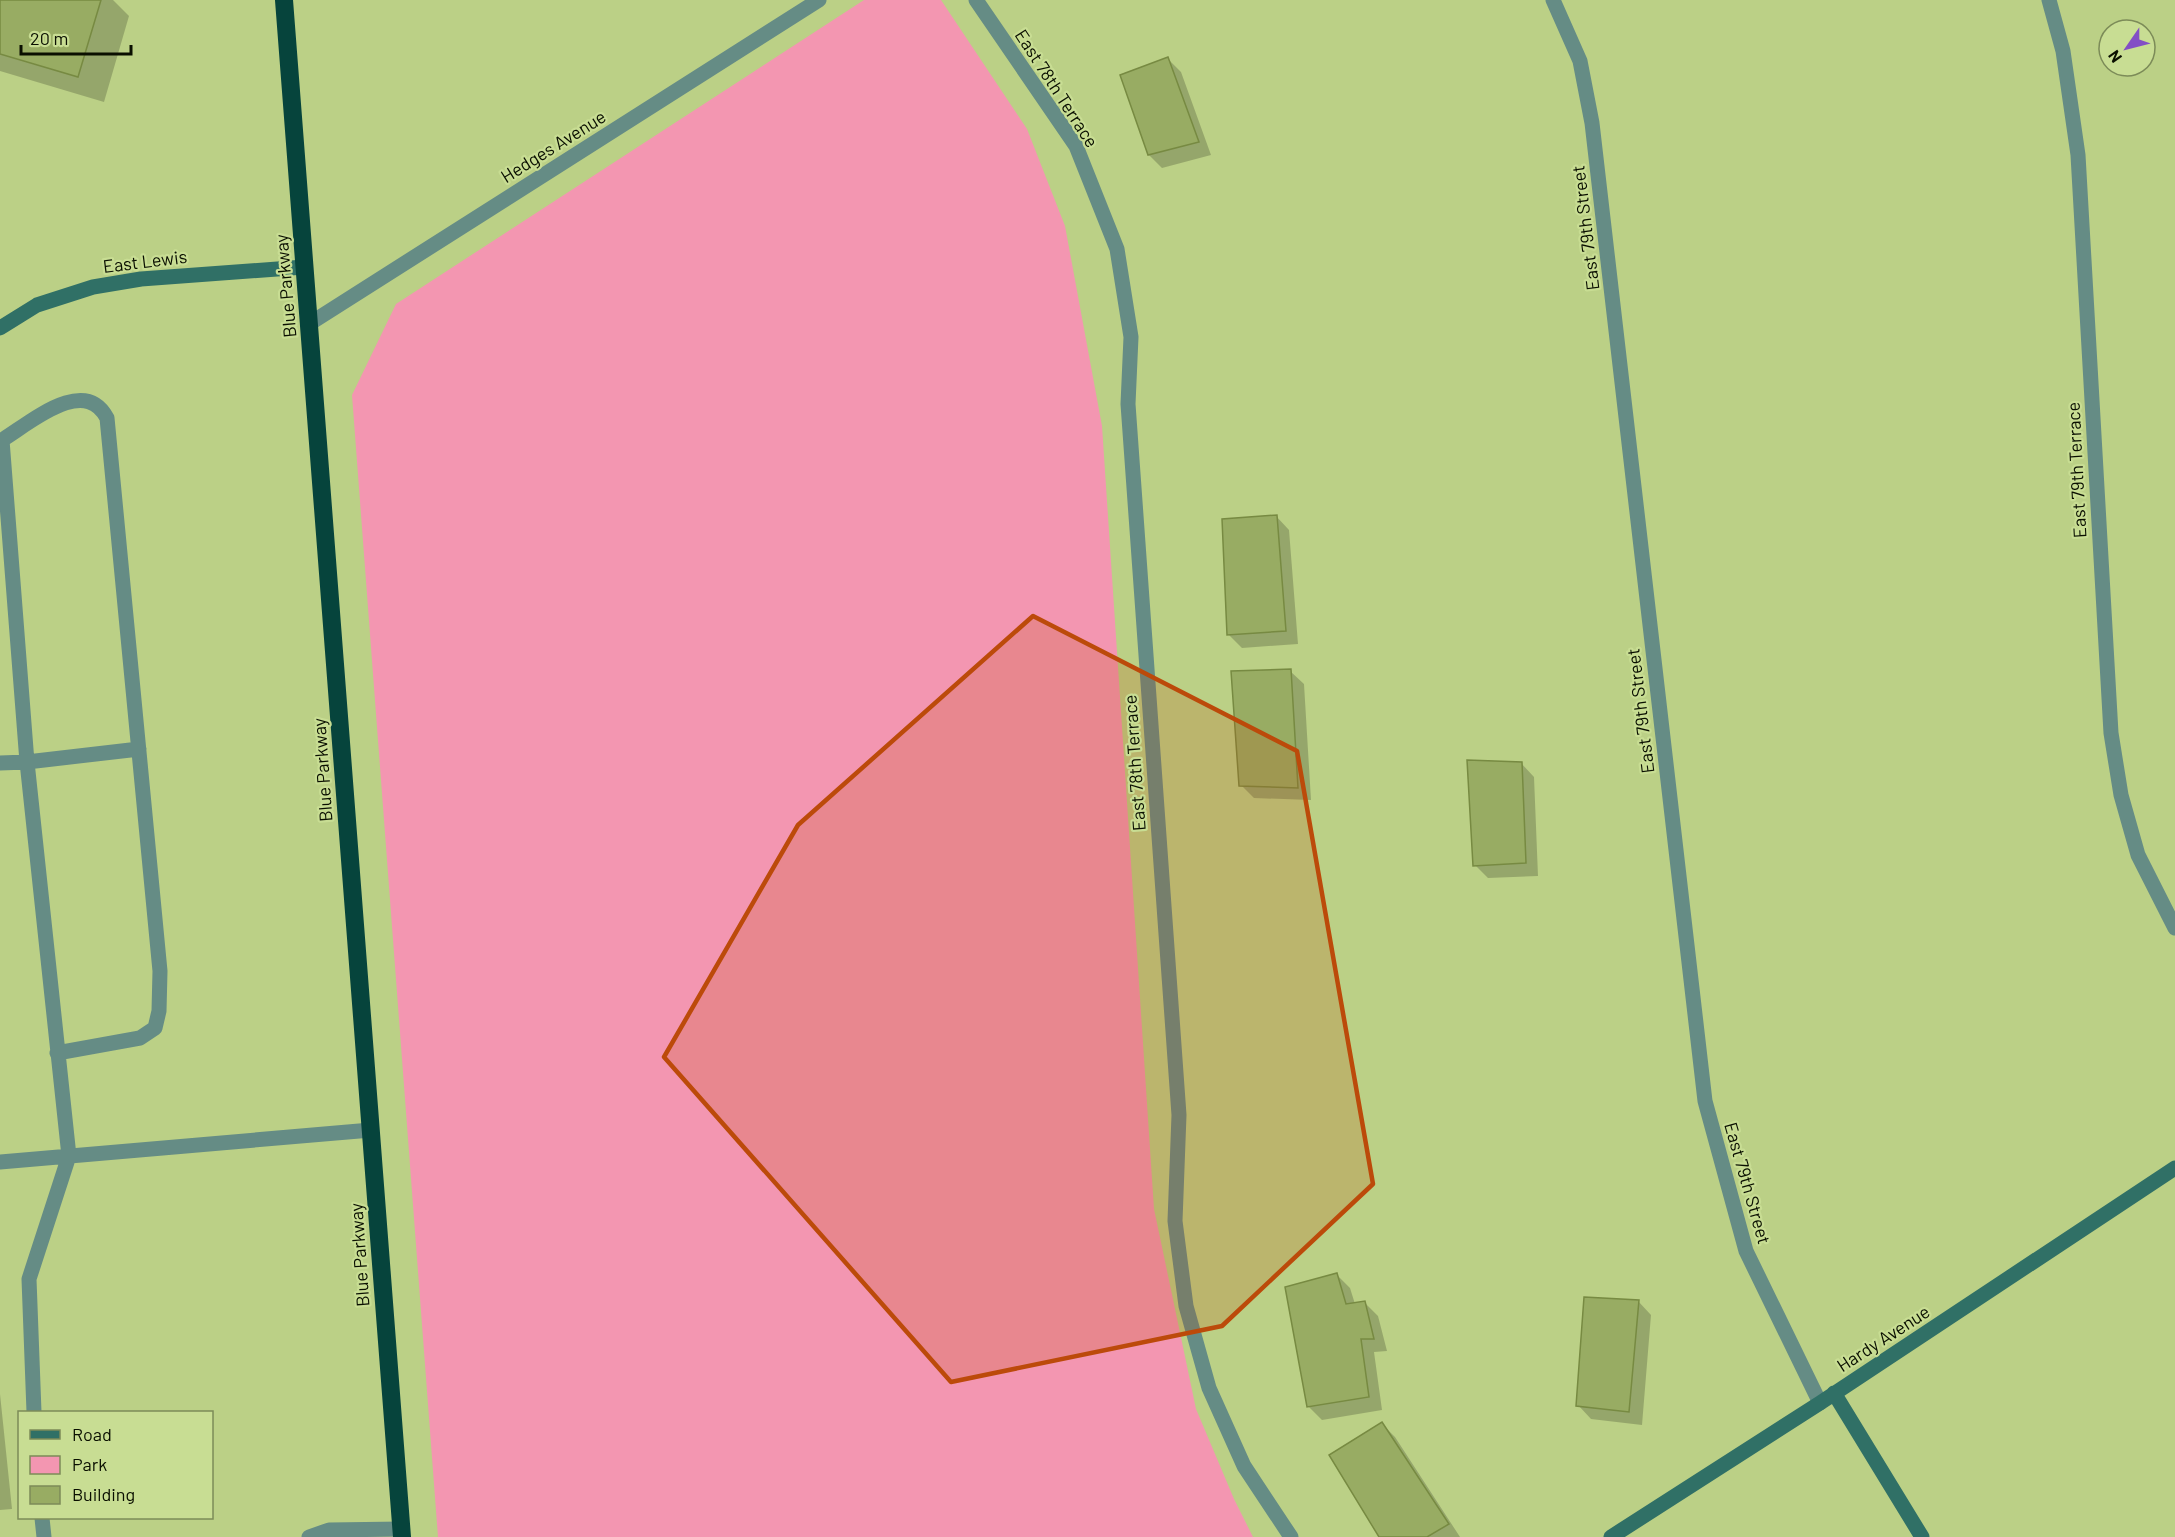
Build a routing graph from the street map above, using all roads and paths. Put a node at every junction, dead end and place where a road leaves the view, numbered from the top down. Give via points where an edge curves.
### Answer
1 (284, 0) edge
2 (819, 0) edge
3 (976, 0) edge
4 (1553, 0) edge
5 (2049, 0) edge
6 (304, 267) junction
7 (309, 324) junction
8 (0, 328) edge
9 (1, 439) edge
10 (139, 748) junction
11 (27, 762) junction
12 (0, 763) edge
13 (2175, 928) edge
14 (57, 1053) junction
15 (371, 1130) junction
16 (69, 1156) junction
17 (0, 1162) edge
18 (2175, 1168) edge
19 (1834, 1394) junction
20 (1820, 1403) junction
21 (34, 1411) edge
22 (42, 1519) edge
23 (402, 1533) edge
24 (44, 1537) edge
25 (309, 1537) edge
26 (1291, 1537) edge
27 (1611, 1537) edge
28 (1922, 1537) edge

1 - 6 highway, Blue Parkway
2 - 7 street, Hedges Avenue
3 - 26 street, East 78th Terrace via 1076,146 1118,249 1131,337 1128,404 1179,1115 1175,1221 1186,1306 1209,1388 1244,1466
4 - 20 street, East 79th Street via 1580,61 1592,123 1705,1101 1746,1251
5 - 13 street, East 79th Terrace via 2062,51 2078,154 2111,733 2121,795 2138,855
6 - 7 highway, Blue Parkway
6 - 8 street, East Lewis via 141,279 93,287 37,305
7 - 15 highway, Blue Parkway
9 - 10 street via 63,402 87,400 101,407 107,418
9 - 11 street
10 - 11 street
10 - 14 street via 160,971 155,1028 140,1038
11 - 12 street
11 - 14 street
14 - 16 street
15 - 16 street
15 - 23 highway, Blue Parkway
16 - 17 street
16 - 21 street via 29,1279
18 - 19 street, Hardy Avenue
19 - 20 street, Hardy Avenue
19 - 28 street
20 - 27 street, Hardy Avenue
22 - 24 street
23 - 25 street via 329,1530

